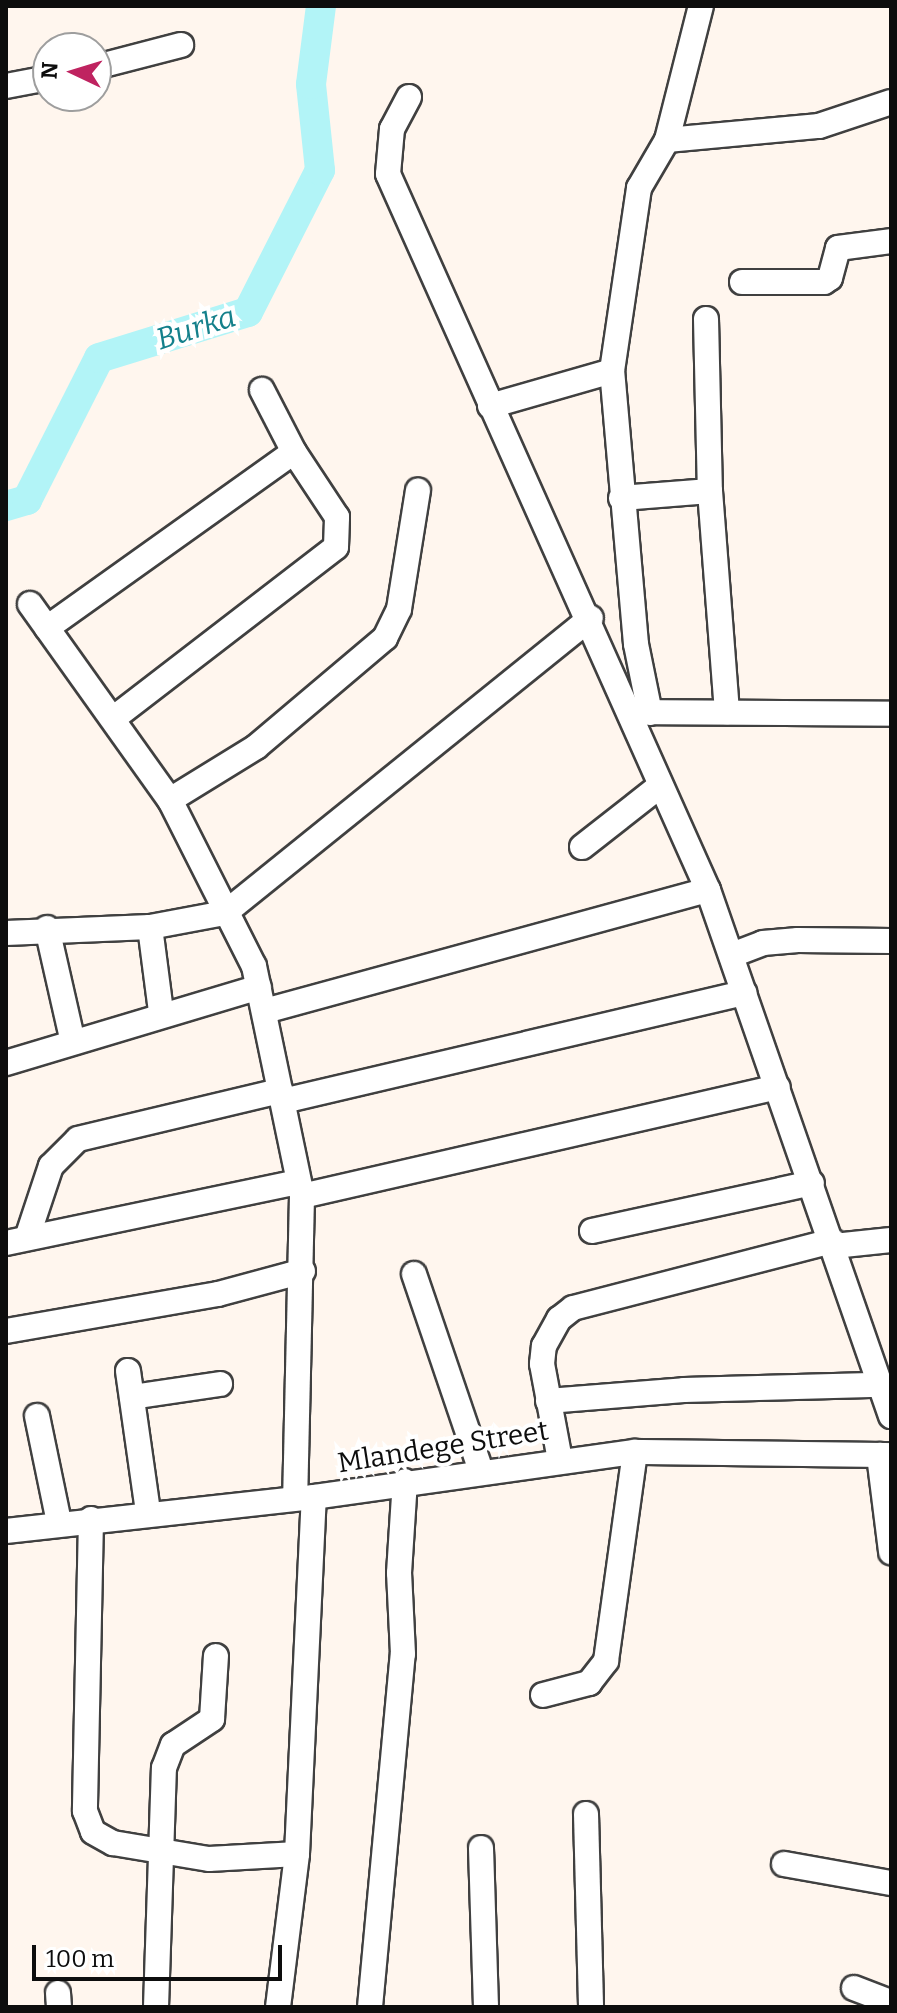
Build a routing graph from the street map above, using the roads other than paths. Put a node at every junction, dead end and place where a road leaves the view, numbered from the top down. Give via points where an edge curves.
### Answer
1 (701, 6) edge
2 (181, 45) dead end
3 (112, 63) edge
4 (32, 81) edge
5 (6, 86) edge
6 (409, 97) dead end
7 (891, 102) edge
8 (667, 140) junction
9 (891, 241) edge
10 (742, 282) dead end
11 (706, 319) dead end
12 (612, 371) junction
13 (262, 390) dead end
14 (490, 406) junction
15 (294, 452) junction
16 (418, 491) dead end
17 (710, 491) junction
18 (621, 498) junction
19 (30, 604) dead end
20 (591, 618) junction
21 (47, 628) junction
22 (624, 711) junction
23 (727, 712) junction
24 (650, 713) junction
25 (891, 714) edge
26 (114, 718) junction
27 (661, 785) junction
28 (170, 800) junction
29 (582, 847) dead end
30 (708, 890) junction
31 (225, 913) junction
32 (150, 927) junction
33 (47, 928) junction
34 (6, 933) edge
35 (891, 941) edge
36 (732, 955) junction
37 (259, 987) junction
38 (745, 993) junction
39 (265, 1011) junction
40 (161, 1012) junction
41 (73, 1042) junction
42 (6, 1063) edge
43 (778, 1087) junction
44 (282, 1096) junction
45 (812, 1183) junction
46 (300, 1189) junction
47 (592, 1231) dead end
48 (16, 1240) edge
49 (891, 1240) edge
50 (833, 1244) junction
51 (303, 1271) junction
52 (414, 1274) dead end
53 (6, 1331) edge
54 (128, 1371) dead end
55 (220, 1384) dead end
56 (880, 1385) junction
57 (132, 1397) junction
58 (548, 1401) junction
59 (37, 1416) dead end
60 (891, 1416) edge
61 (635, 1452) junction
62 (885, 1455) edge
63 (560, 1460) junction
64 (481, 1471) junction
65 (405, 1481) junction
66 (305, 1497) junction
67 (148, 1512) junction
68 (91, 1519) junction
69 (59, 1522) junction
70 (6, 1531) edge
71 (891, 1552) edge
72 (216, 1656) dead end
73 (543, 1695) dead end
74 (586, 1814) dead end
75 (481, 1848) dead end
76 (162, 1853) junction
77 (297, 1854) junction
78 (784, 1864) dead end
79 (891, 1883) edge
80 (854, 1988) dead end
81 (891, 2002) edge
82 (156, 2007) edge
83 (278, 2007) edge
84 (370, 2007) edge
85 (486, 2007) edge
86 (591, 2007) edge

1 - 8 street
2 - 3 street
4 - 5 street
6 - 14 street via 392,129 388,174
7 - 8 street via 819,126
8 - 12 street via 639,188
9 - 10 street via 838,248 830,278 824,282
11 - 17 street
12 - 14 street
12 - 18 street
13 - 15 street
14 - 20 street
15 - 21 street
15 - 26 street via 337,517 339,537 331,556
16 - 28 street via 399,609 385,638 256,747
17 - 18 street
17 - 23 street
18 - 24 street via 636,644
19 - 21 street
20 - 22 street
20 - 31 street
21 - 26 street
22 - 24 street
22 - 27 street
23 - 24 street
23 - 25 street
26 - 28 street
27 - 29 street
27 - 30 street
28 - 31 street
30 - 36 street
30 - 39 street
31 - 32 street
31 - 37 street via 254,966
32 - 33 street
32 - 40 street
33 - 34 street
33 - 41 street
35 - 36 street via 763,943
36 - 38 street
37 - 39 street
37 - 40 street
38 - 43 street
38 - 44 street
39 - 44 street
40 - 41 street
41 - 42 street
43 - 45 street
43 - 46 street
44 - 46 street
44 - 48 street via 78,1139 51,1166
45 - 47 street
45 - 50 street
46 - 48 street
46 - 51 street
49 - 50 street
50 - 56 street
50 - 58 street via 573,1308 559,1319 544,1346
51 - 53 street via 218,1294
51 - 66 street
52 - 64 street
54 - 57 street
55 - 57 street
56 - 58 street via 698,1389
56 - 60 street
57 - 67 street
58 - 63 street
59 - 69 street
61 - 62 street, Mlandege Street
61 - 63 street, Mlandege Street
61 - 73 street via 606,1661 589,1683
62 - 71 street
63 - 64 street, Mlandege Street
64 - 65 street, Mlandege Street
65 - 66 street, Mlandege Street
65 - 84 street via 399,1573 403,1654
66 - 67 street, Mlandege Street
66 - 77 street
67 - 68 street, Mlandege Street
68 - 69 street, Mlandege Street
68 - 76 street via 85,1811 102,1839
69 - 70 street, Mlandege Street
72 - 76 street via 212,1719 180,1739 166,1756
74 - 86 street
75 - 85 street
76 - 77 street via 232,1859
76 - 82 street
77 - 83 street
78 - 79 street
80 - 81 street

